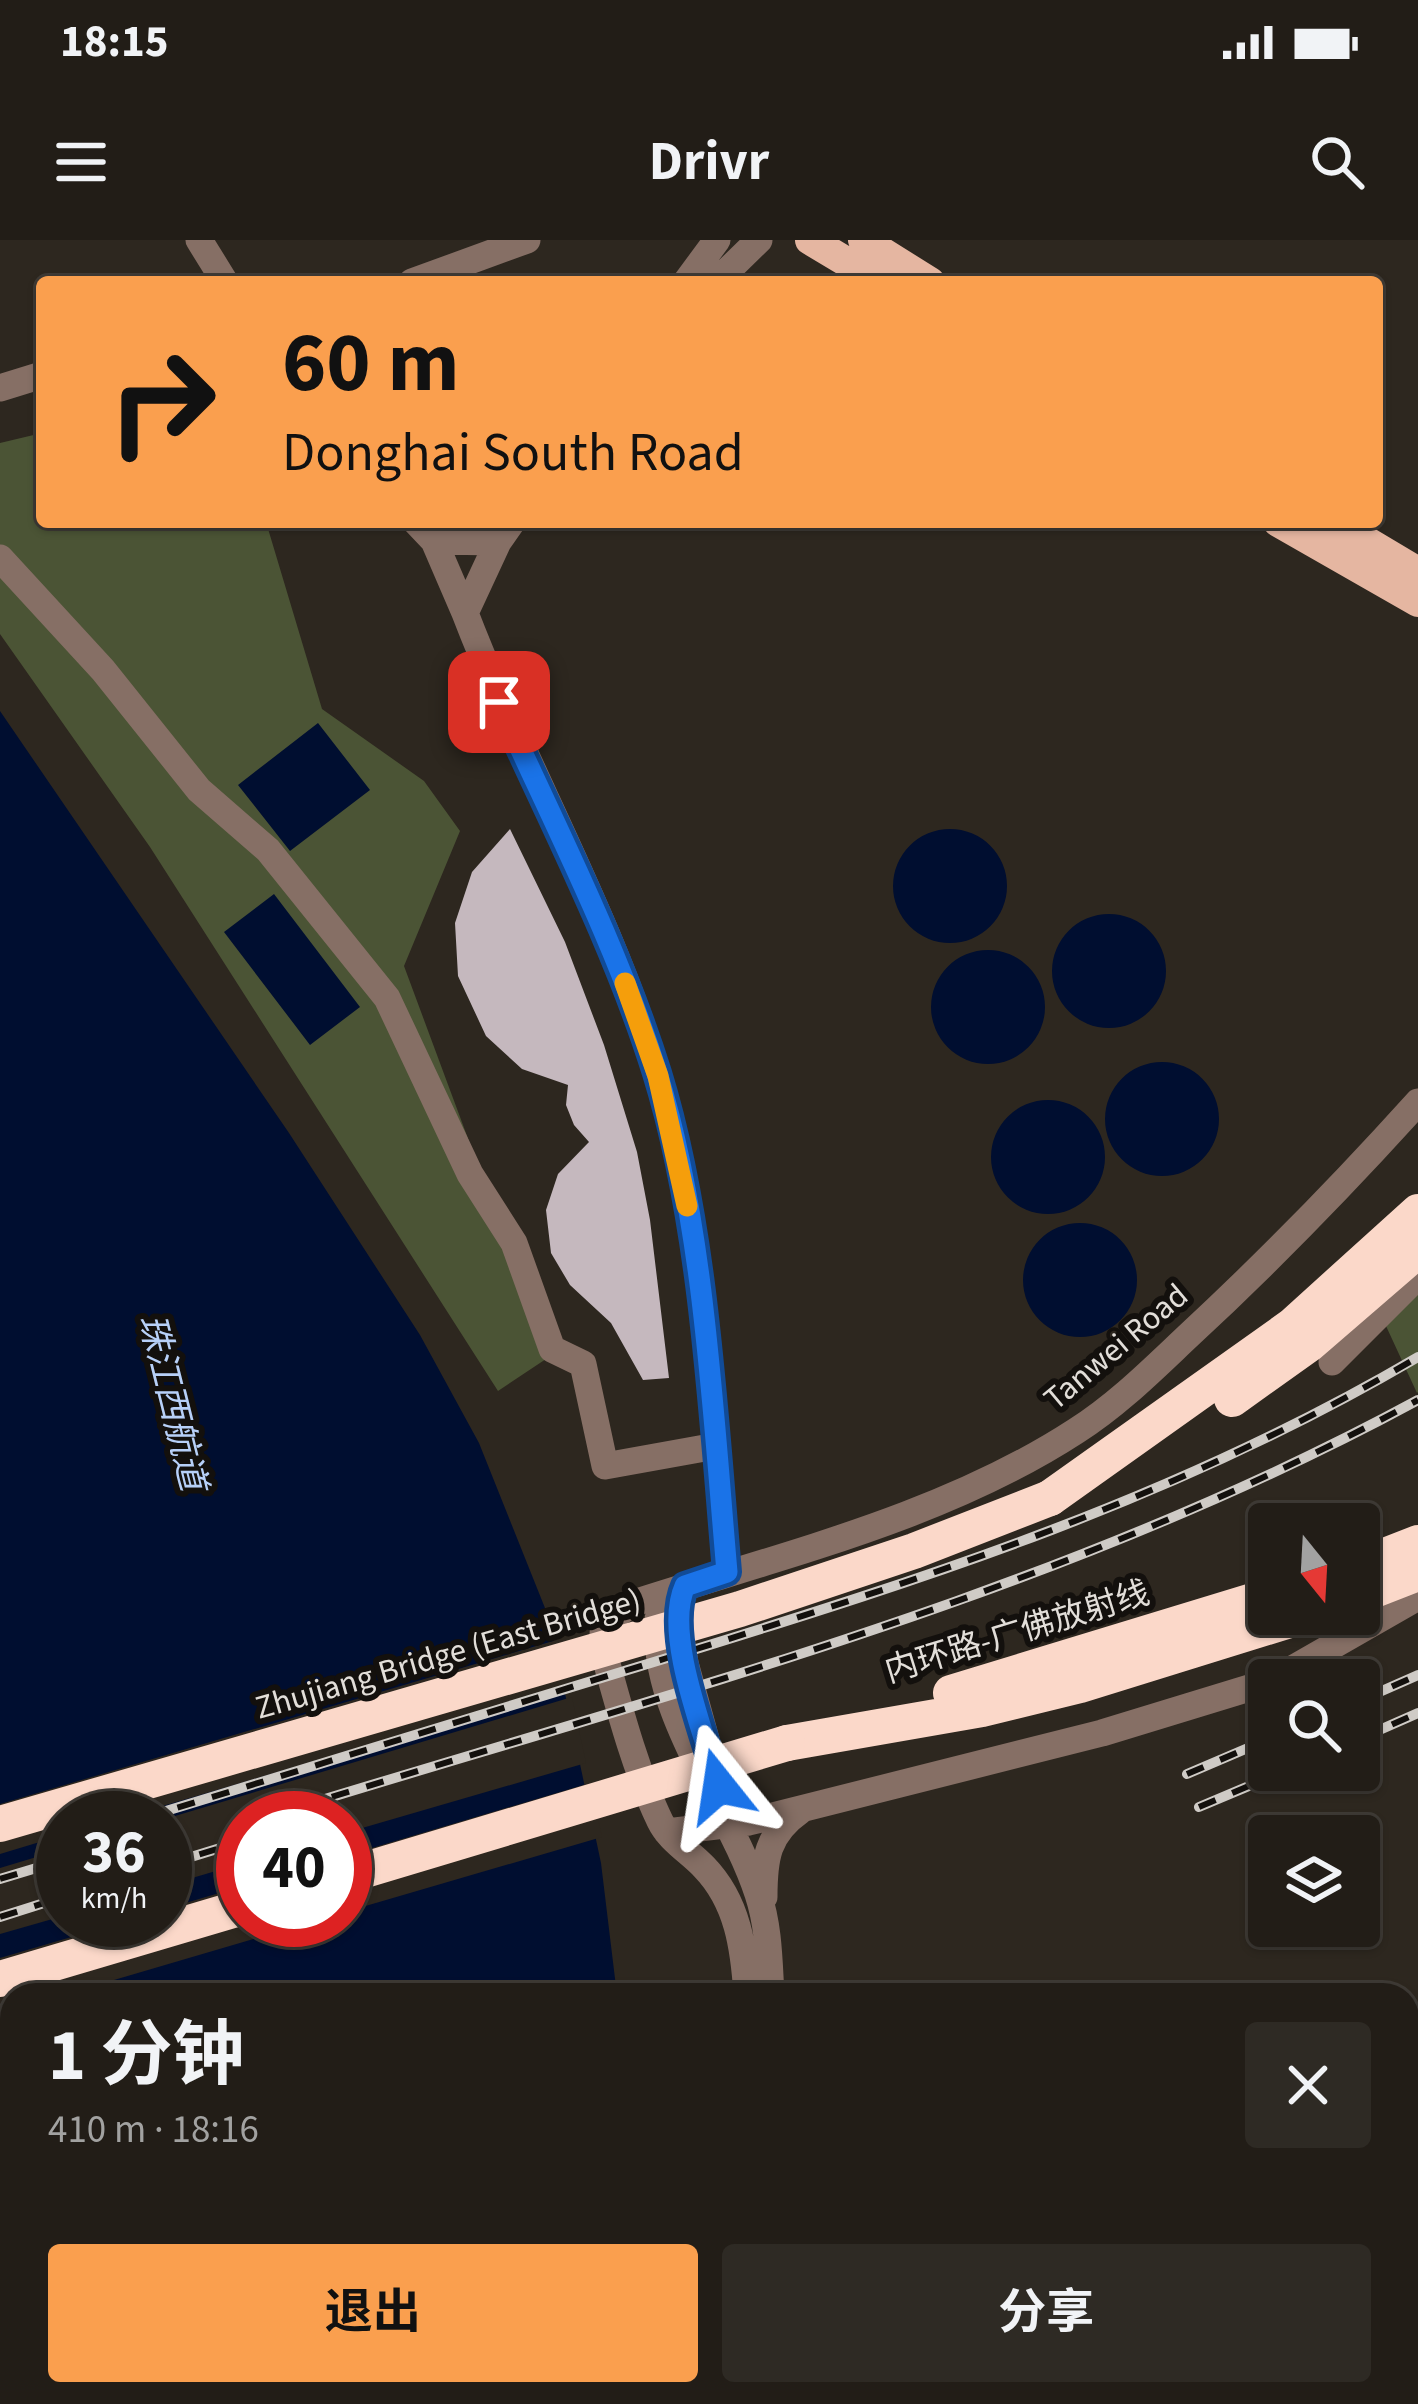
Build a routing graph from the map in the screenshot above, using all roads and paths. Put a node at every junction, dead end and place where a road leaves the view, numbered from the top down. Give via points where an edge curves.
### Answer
1 (199, 240) edge
2 (527, 240) edge
3 (717, 240) edge
4 (759, 240) edge
5 (810, 240) edge
6 (863, 240) edge
7 (221, 276) edge
8 (428, 276) edge
9 (690, 276) edge
10 (722, 276) edge
11 (870, 276) edge
12 (920, 276) edge
13 (36, 377) edge
14 (0, 388) edge
15 (1289, 528) edge
16 (1344, 528) edge
17 (425, 532) edge
18 (505, 532) edge
19 (0, 558) edge
20 (1418, 572) edge
21 (1418, 602) edge
22 (465, 614) junction
23 (1418, 1102) edge
24 (1418, 1212) edge
25 (1418, 1250) edge
26 (1418, 1276) edge
27 (1332, 1362) dead end
28 (716, 1446) junction
29 (1050, 1498) junction
30 (1418, 1543) edge
31 (1380, 1558) edge
32 (727, 1572) junction
33 (1418, 1573) edge
34 (1380, 1588) edge
35 (677, 1589) junction
36 (1418, 1597) edge
37 (1248, 1602) edge
38 (1248, 1633) edge
39 (1310, 1659) edge
40 (1248, 1688) edge
41 (787, 1743) junction
42 (803, 1808) junction
43 (0, 1824) edge
44 (729, 1826) junction
45 (667, 1832) junction
46 (372, 1868) edge
47 (764, 1912) junction
48 (216, 1914) edge
49 (0, 1979) edge
50 (746, 1983) edge
51 (770, 1983) edge

1 - 7 street
2 - 8 street
3 - 9 street
4 - 10 street
5 - 11 main road
6 - 12 main road
13 - 14 street
15 - 21 main road
16 - 20 main road
17 - 18 street
17 - 22 street
18 - 22 street
19 - 28 street via 199,790 268,850 387,998 470,1174 514,1243 552,1349 584,1364 605,1466
22 - 28 street via 658,1076 689,1218
23 - 32 street, Tanwei Road via 1245,1282 1079,1430 921,1508
24 - 29 highway via 1292,1326
25 - 29 highway via 1271,1373
26 - 27 street
28 - 32 street
29 - 43 highway, Zhujiang Bridge (East Bridge), bridge via 740,1609
30 - 31 highway
32 - 35 street, Tanwei Road
33 - 34 highway
35 - 44 street via 681,1643
35 - 45 street, Tanwei Road via 620,1609 602,1633
36 - 39 street
37 - 41 highway, 内环路-广佛放射线
38 - 41 highway via 1080,1685
40 - 42 street
41 - 46 highway, bridge
42 - 44 street
42 - 47 street via 770,1842
44 - 45 street
44 - 47 street
45 - 50 street via 731,1906
47 - 51 street
48 - 49 highway

